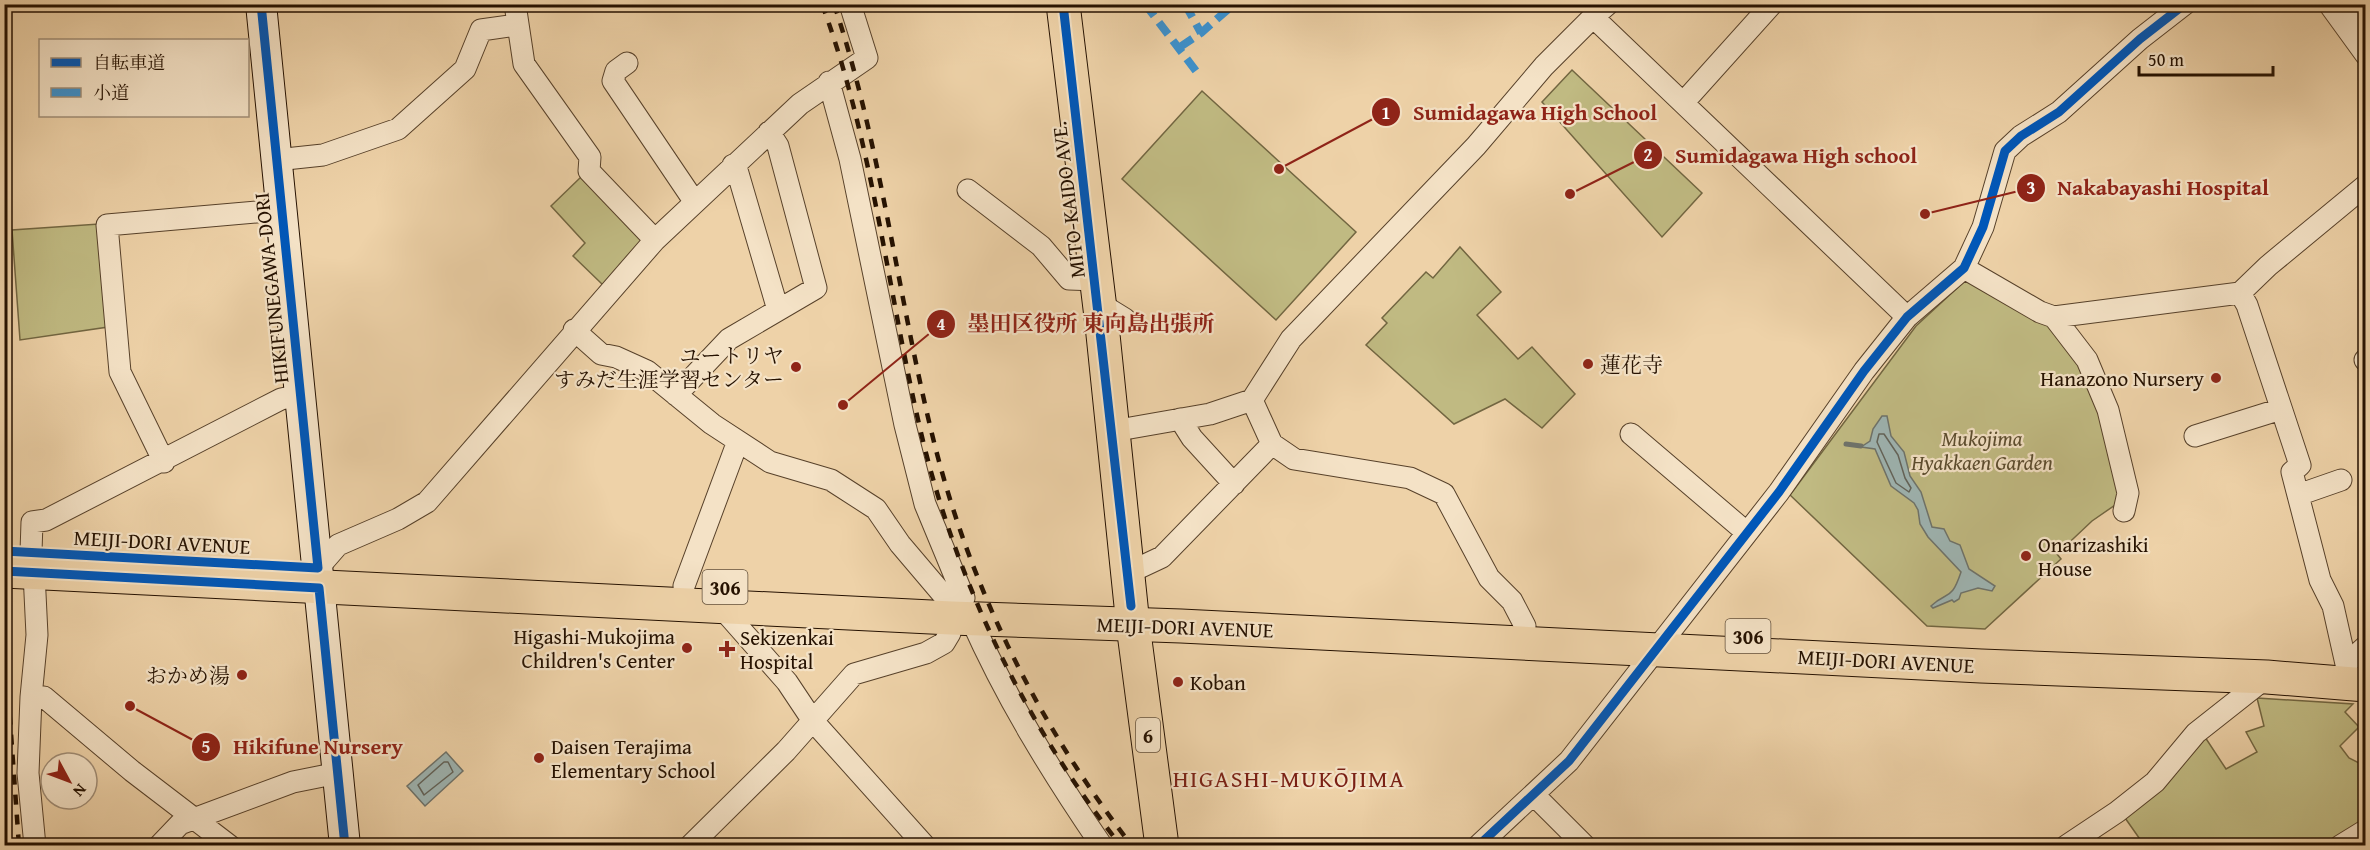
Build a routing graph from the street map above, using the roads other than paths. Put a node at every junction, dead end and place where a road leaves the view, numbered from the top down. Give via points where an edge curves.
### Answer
1 (261, 4) edge
2 (850, 4) edge
3 (1063, 4) edge
4 (1772, 4) edge
5 (2153, 4) edge
6 (2185, 4) edge
7 (2329, 4) edge
8 (2353, 4) edge
9 (1600, 11) edge
10 (516, 15) edge
11 (2366, 23) edge
12 (2159, 25) junction
13 (2366, 56) edge
14 (627, 63) dead end
15 (829, 82) junction
16 (1683, 103) junction
17 (769, 132) junction
18 (276, 160) junction
19 (733, 165) junction
20 (2366, 185) edge
21 (968, 190) dead end
22 (694, 201) junction
23 (280, 210) junction
24 (655, 240) junction
25 (1964, 268) junction
26 (2240, 293) junction
27 (1107, 301) junction
28 (778, 310) junction
29 (1907, 317) junction
30 (2054, 317) junction
31 (574, 330) junction
32 (301, 394) junction
33 (676, 395) junction
34 (1252, 400) junction
35 (2281, 409) junction
36 (1180, 419) junction
37 (1113, 430) junction
38 (1632, 434) dead end
39 (2195, 436) dead end
40 (738, 441) junction
41 (1272, 444) junction
42 (164, 462) junction
43 (2341, 480) dead end
44 (1234, 484) junction
45 (2298, 495) junction
46 (2124, 511) dead end
47 (1746, 532) junction
48 (18, 562) edge
49 (1128, 573) junction
50 (319, 578) junction
51 (684, 586) junction
52 (720, 606) junction
53 (958, 608) junction
54 (1132, 616) junction
55 (1525, 626) junction
56 (1662, 641) junction
57 (2361, 665) edge
58 (2267, 677) junction
59 (31, 697) junction
60 (813, 721) junction
61 (338, 773) junction
62 (1534, 795) junction
63 (194, 819) junction
64 (2366, 830) edge
65 (35, 846) edge
66 (159, 846) edge
67 (230, 846) edge
68 (345, 846) edge
69 (690, 846) edge
70 (925, 846) edge
71 (1102, 846) edge
72 (1162, 846) edge
73 (1478, 846) edge
74 (1585, 846) edge
75 (2066, 846) edge
76 (2340, 846) edge

1 - 18 street, HIKIFUNEGAWA-DORI
2 - 15 street via 867,58
3 - 27 main road, MITO-KAIDO AVE. / 6
4 - 16 street
5 - 12 street
6 - 12 street
7 - 13 street
8 - 11 street
9 - 16 street
9 - 34 street via 1544,66 1476,146 1291,339
10 - 18 street via 481,30 465,69 398,129 323,155
10 - 24 street via 524,64 590,157 589,171
12 - 25 street via 2059,112 2005,151 1983,227
14 - 22 street via 616,71 613,81
15 - 17 street
15 - 53 street via 850,159 905,425
16 - 29 street
17 - 19 street
17 - 28 street via 778,147 816,288
18 - 23 street, HIKIFUNEGAWA-DORI
19 - 22 street
19 - 28 street
20 - 26 street
21 - 27 street via 1041,246 1069,279
22 - 24 street
23 - 32 street, HIKIFUNEGAWA-DORI
23 - 42 street via 107,225 120,372
24 - 31 street
25 - 29 street
25 - 30 street
26 - 30 street
26 - 35 street
27 - 37 main road, MITO-KAIDO AVE. / 6
28 - 33 street via 729,339
29 - 47 street
30 - 46 street via 2087,360 2108,410 2128,493
31 - 33 street via 601,354 647,372
31 - 50 street via 427,502 338,545
32 - 42 street via 281,399
32 - 50 street, HIKIFUNEGAWA-DORI
33 - 40 street
34 - 36 street
34 - 41 street
35 - 39 street
35 - 45 street via 2300,465 2292,472
36 - 37 street
36 - 44 street
37 - 49 main road, MITO-KAIDO AVE. / 6
38 - 47 street
40 - 51 street
40 - 53 street via 770,462 831,480 876,509 900,544
41 - 44 street
41 - 55 street via 1294,459 1410,478 1444,494 1489,578 1512,601
42 - 48 street via 46,520 32,522
43 - 45 street
44 - 49 street via 1162,557
45 - 57 street via 2320,580
47 - 56 street
48 - 50 main road, MEIJI-DORI AVENUE / 306
48 - 59 street via 37,635
49 - 54 main road, MITO-KAIDO AVE. / 6
50 - 51 main road, MEIJI-DORI AVENUE / 306
50 - 52 main road, MEIJI-DORI AVENUE / 306
50 - 61 street, HIKIFUNEGAWA-DORI
51 - 53 main road, MEIJI-DORI AVENUE / 306
52 - 53 main road, MEIJI-DORI AVENUE / 306
52 - 60 street via 787,682
53 - 54 main road, MEIJI-DORI AVENUE / 306
53 - 60 street via 944,643 926,653 854,674
53 - 71 street via 1025,729
54 - 55 main road, MEIJI-DORI AVENUE / 306
54 - 56 main road, MEIJI-DORI AVENUE / 306
54 - 72 main road, MITO-KAIDO AVE. / 6
55 - 56 main road, MEIJI-DORI AVENUE / 306
56 - 57 main road, MEIJI-DORI AVENUE / 306
56 - 58 main road, MEIJI-DORI AVENUE / 306
56 - 62 street via 1569,761
57 - 58 main road, MEIJI-DORI AVENUE / 306
58 - 75 street via 2196,734 2155,782
59 - 63 street via 44,697
59 - 65 street via 28,773
60 - 69 street
60 - 70 street
61 - 63 street via 292,782
61 - 68 street, HIKIFUNEGAWA-DORI
62 - 73 street
62 - 74 street
63 - 66 street via 180,824
63 - 67 street
64 - 76 street

